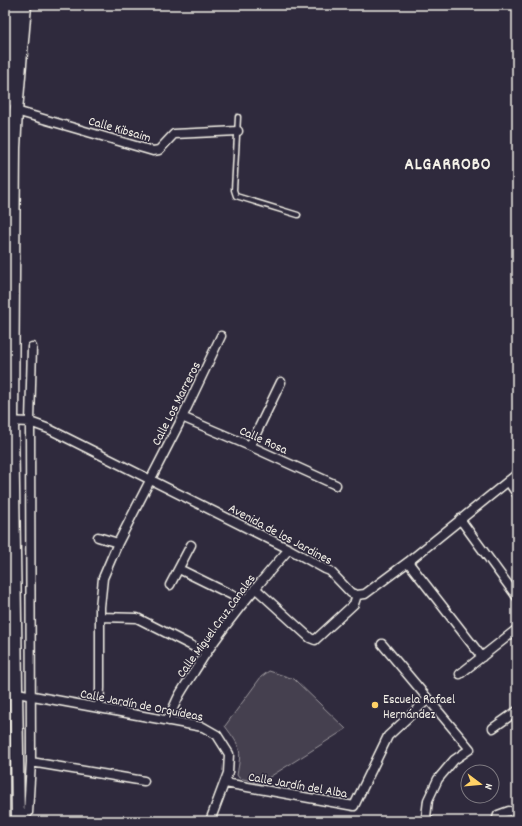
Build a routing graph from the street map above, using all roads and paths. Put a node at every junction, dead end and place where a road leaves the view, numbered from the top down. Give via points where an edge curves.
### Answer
1 (13, 5) edge
2 (25, 5) edge
3 (5, 102) edge
4 (16, 111) junction
5 (238, 117) dead end
6 (238, 131) junction
7 (298, 215) dead end
8 (221, 336) dead end
9 (32, 347) dead end
10 (281, 382) dead end
11 (182, 417) junction
12 (9, 421) edge
13 (30, 422) junction
14 (250, 446) junction
15 (517, 474) edge
16 (150, 480) junction
17 (508, 482) junction
18 (336, 485) dead end
19 (517, 494) edge
20 (460, 519) junction
21 (98, 537) dead end
22 (118, 543) junction
23 (191, 546) dead end
24 (289, 549) junction
25 (408, 562) junction
26 (179, 569) junction
27 (170, 585) dead end
28 (255, 588) junction
29 (357, 595) junction
30 (517, 597) edge
31 (244, 601) junction
32 (100, 617) junction
33 (517, 629) edge
34 (382, 644) dead end
35 (206, 653) junction
36 (482, 657) junction
37 (460, 674) dead end
38 (17, 693) junction
39 (32, 696) junction
40 (428, 699) junction
41 (99, 708) junction
42 (517, 711) edge
43 (169, 721) junction
44 (493, 728) dead end
45 (31, 762) junction
46 (144, 781) dead end
47 (225, 783) junction
48 (517, 813) edge
49 (18, 817) edge
50 (210, 821) edge
51 (430, 821) edge
52 (496, 821) edge

1 - 3 main road
2 - 4 main road
4 - 6 street, Calle Kibsaim via 153,151 159,150 174,134
4 - 12 main road
5 - 6 lane
6 - 7 lane via 234,190 236,196
8 - 11 street, Calle Los Marreros
9 - 13 street
10 - 14 street
11 - 14 street, Calle Rosa
11 - 16 street, Calle Los Marreros
12 - 13 street, Avenida de los Jardines
12 - 38 main road
13 - 16 street, Avenida de los Jardines
13 - 39 street
14 - 18 street, Calle Rosa
15 - 17 street
16 - 22 street, Calle Los Marreros
16 - 24 street, Avenida de los Jardines
17 - 19 street
17 - 20 street
20 - 25 street
20 - 30 street
21 - 22 street
22 - 32 street, Calle Los Marreros via 102,578
23 - 26 street
24 - 28 street, Calle Miguel Cruz Canales
24 - 29 street, Avenida de los Jardines via 330,571 351,593
25 - 29 street via 365,594
25 - 36 street
26 - 27 street
26 - 31 street
28 - 29 street via 315,640 354,604
28 - 31 street, Calle Miguel Cruz Canales
31 - 35 street, Calle Miguel Cruz Canales
32 - 35 street via 137,618
32 - 41 street, Calle Los Marreros
33 - 36 street
34 - 40 street
35 - 43 street, Calle Miguel Cruz Canales via 173,705
36 - 37 street
38 - 39 street, Calle Jardín de Orquídeas
38 - 49 main road
39 - 41 street, Calle Jardín de Orquídeas
39 - 45 street
40 - 47 street, Calle Jardín del Alba via 388,736 354,806
40 - 51 street via 470,749 454,760 438,779 428,800 426,817
41 - 43 street, Calle Jardín de Orquídeas
42 - 44 street
43 - 47 street, Calle Jardín de Orquídeas via 203,727 217,735 229,754
45 - 46 street
45 - 49 street via 28,813
47 - 50 street, Calle Jardín de Orquídeas
48 - 52 street via 509,811 498,815

